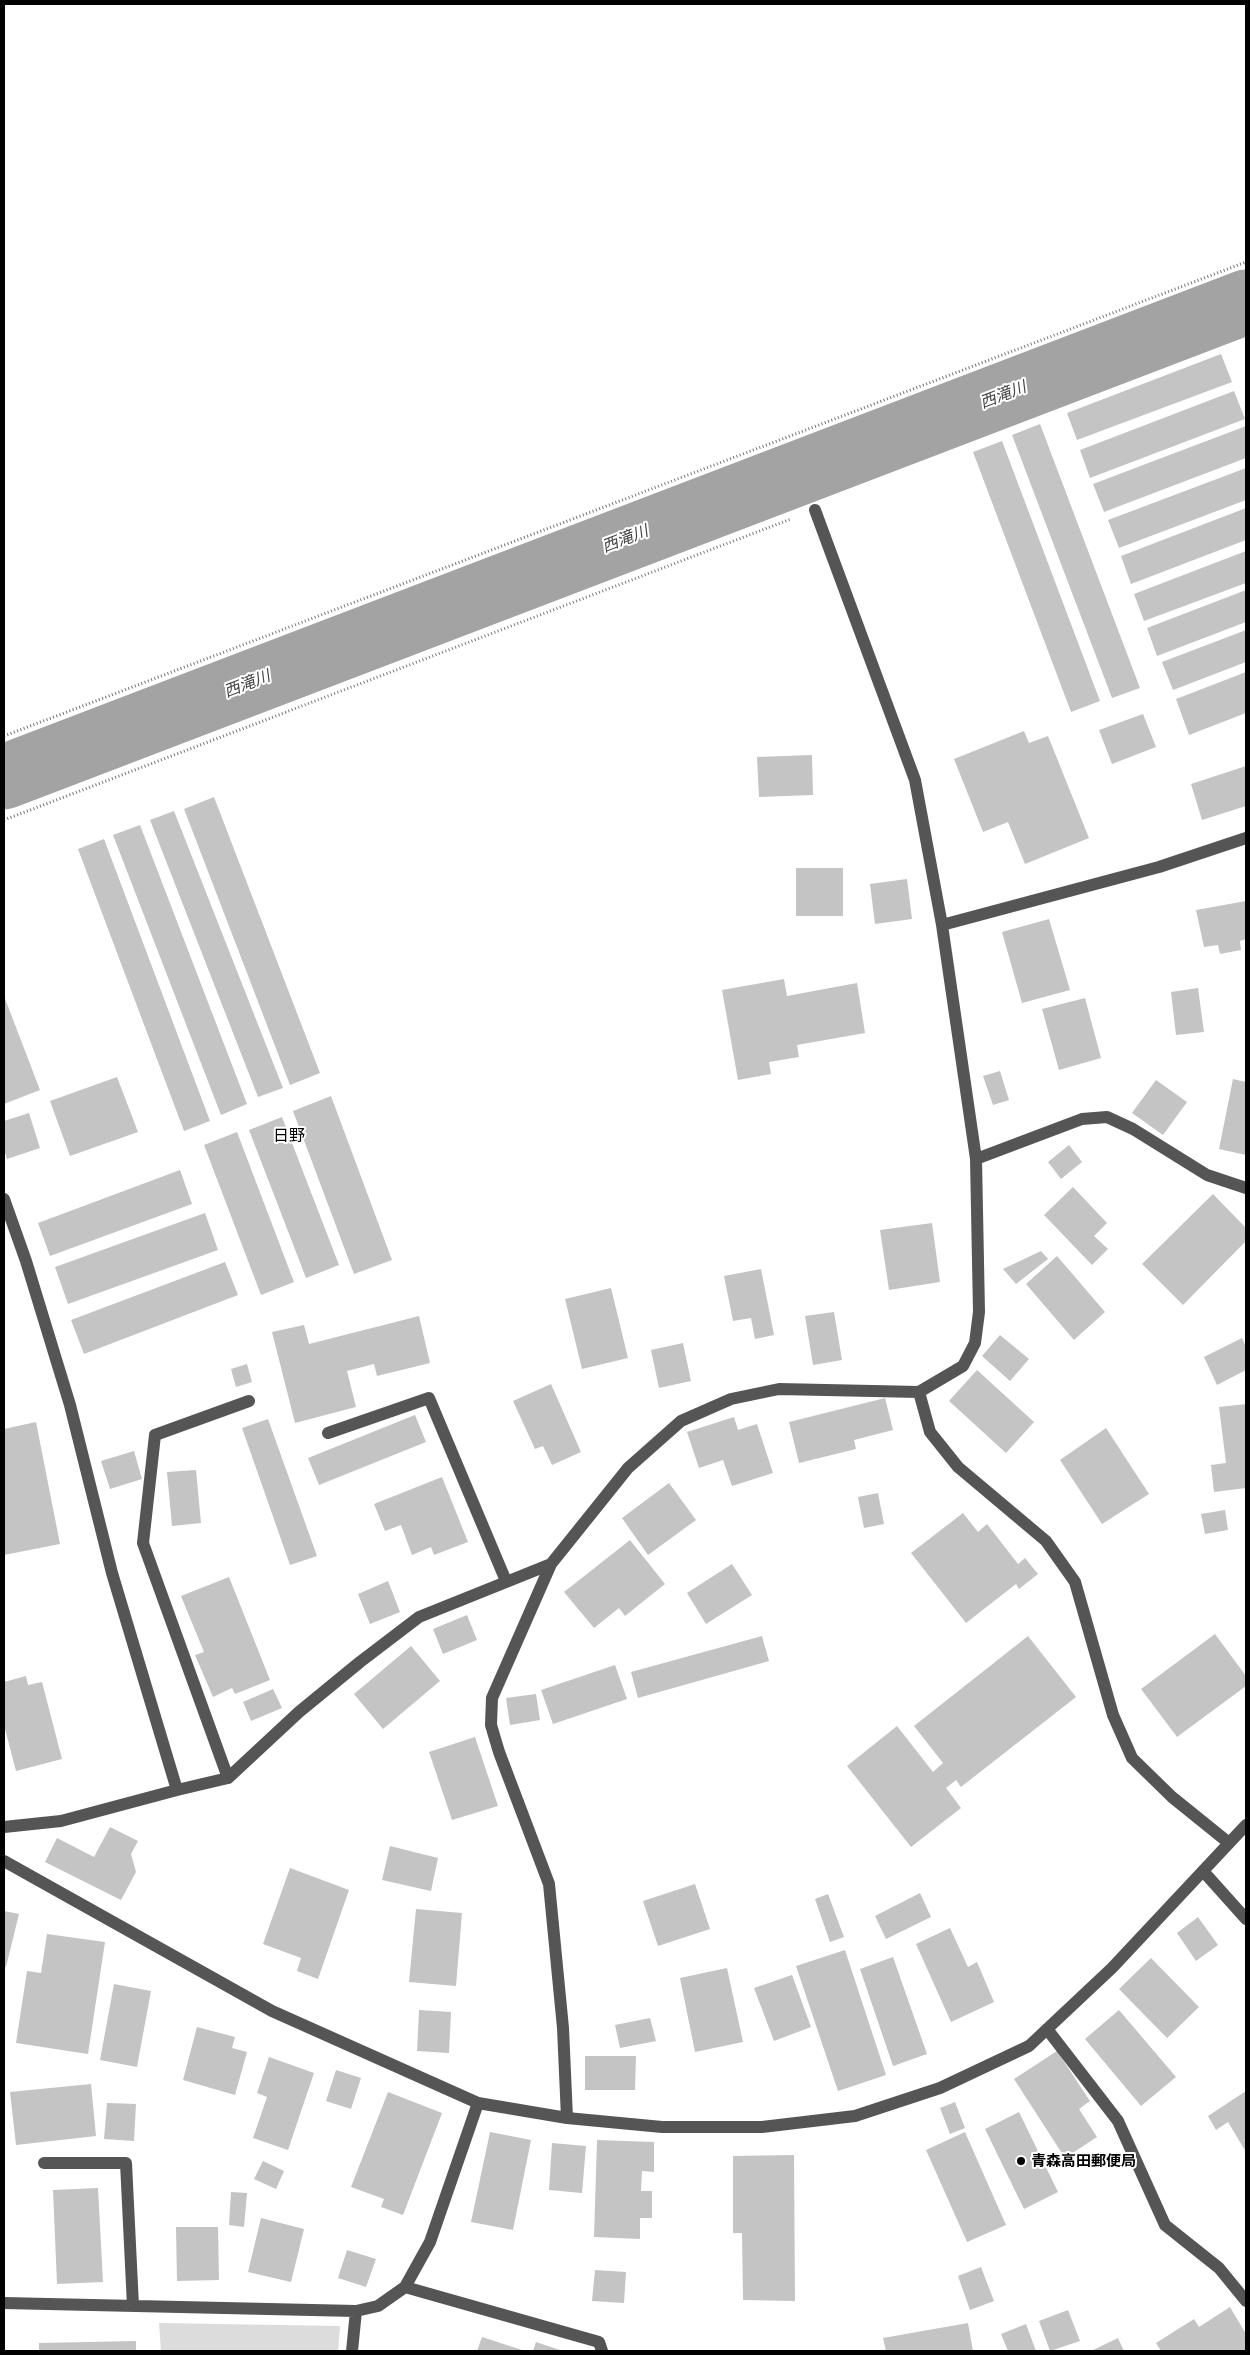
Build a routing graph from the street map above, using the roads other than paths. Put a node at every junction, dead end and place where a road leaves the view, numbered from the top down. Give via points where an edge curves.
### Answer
1 (815, 510) road end
2 (1246, 838) edge
3 (942, 925) junction
4 (976, 1158) junction
5 (1246, 1188) edge
6 (4, 1199) edge
7 (919, 1392) junction
8 (249, 1401) dead end
9 (328, 1433) dead end
10 (551, 1564) junction
11 (506, 1581) junction
12 (228, 1778) junction
13 (176, 1790) junction
14 (1246, 1825) edge
15 (4, 1828) edge
16 (1229, 1843) junction
17 (4, 1861) edge
18 (1203, 1871) junction
19 (1246, 1919) edge
20 (1047, 2029) junction
21 (478, 2102) junction
22 (567, 2118) junction
23 (44, 2163) dead end
24 (405, 2287) junction
25 (1246, 2302) edge
26 (4, 2303) edge
27 (133, 2306) junction
28 (356, 2311) junction
29 (352, 2351) edge
30 (602, 2351) edge

1 - 3 street via 914,780
2 - 3 street via 1159,867
3 - 4 street
4 - 5 street via 1082,1119 1108,1117 1207,1175
4 - 7 street via 979,1312 975,1343 963,1366
6 - 13 street via 70,1404 112,1573
7 - 10 street via 779,1389 731,1399 680,1422 628,1468
7 - 16 street via 930,1432 958,1467 1046,1541 1075,1582 1113,1715 1132,1758 1172,1797
8 - 12 street via 156,1434 143,1543
9 - 11 street via 429,1398
10 - 11 street
10 - 22 street via 492,1698 491,1725 498,1752 549,1884
11 - 12 street via 419,1617 300,1712
12 - 13 street
13 - 15 street via 61,1821
14 - 16 street
16 - 18 street
17 - 21 street via 272,2011
18 - 19 street
18 - 20 street via 1112,1968
20 - 22 street via 1029,2046 940,2088 855,2116 762,2126 662,2127
20 - 25 street via 1118,2121 1165,2226 1219,2268
21 - 22 street
21 - 24 street via 430,2242
23 - 27 street via 126,2163
24 - 28 street via 378,2306
24 - 30 street via 599,2342
26 - 27 street
27 - 28 street
28 - 29 street

